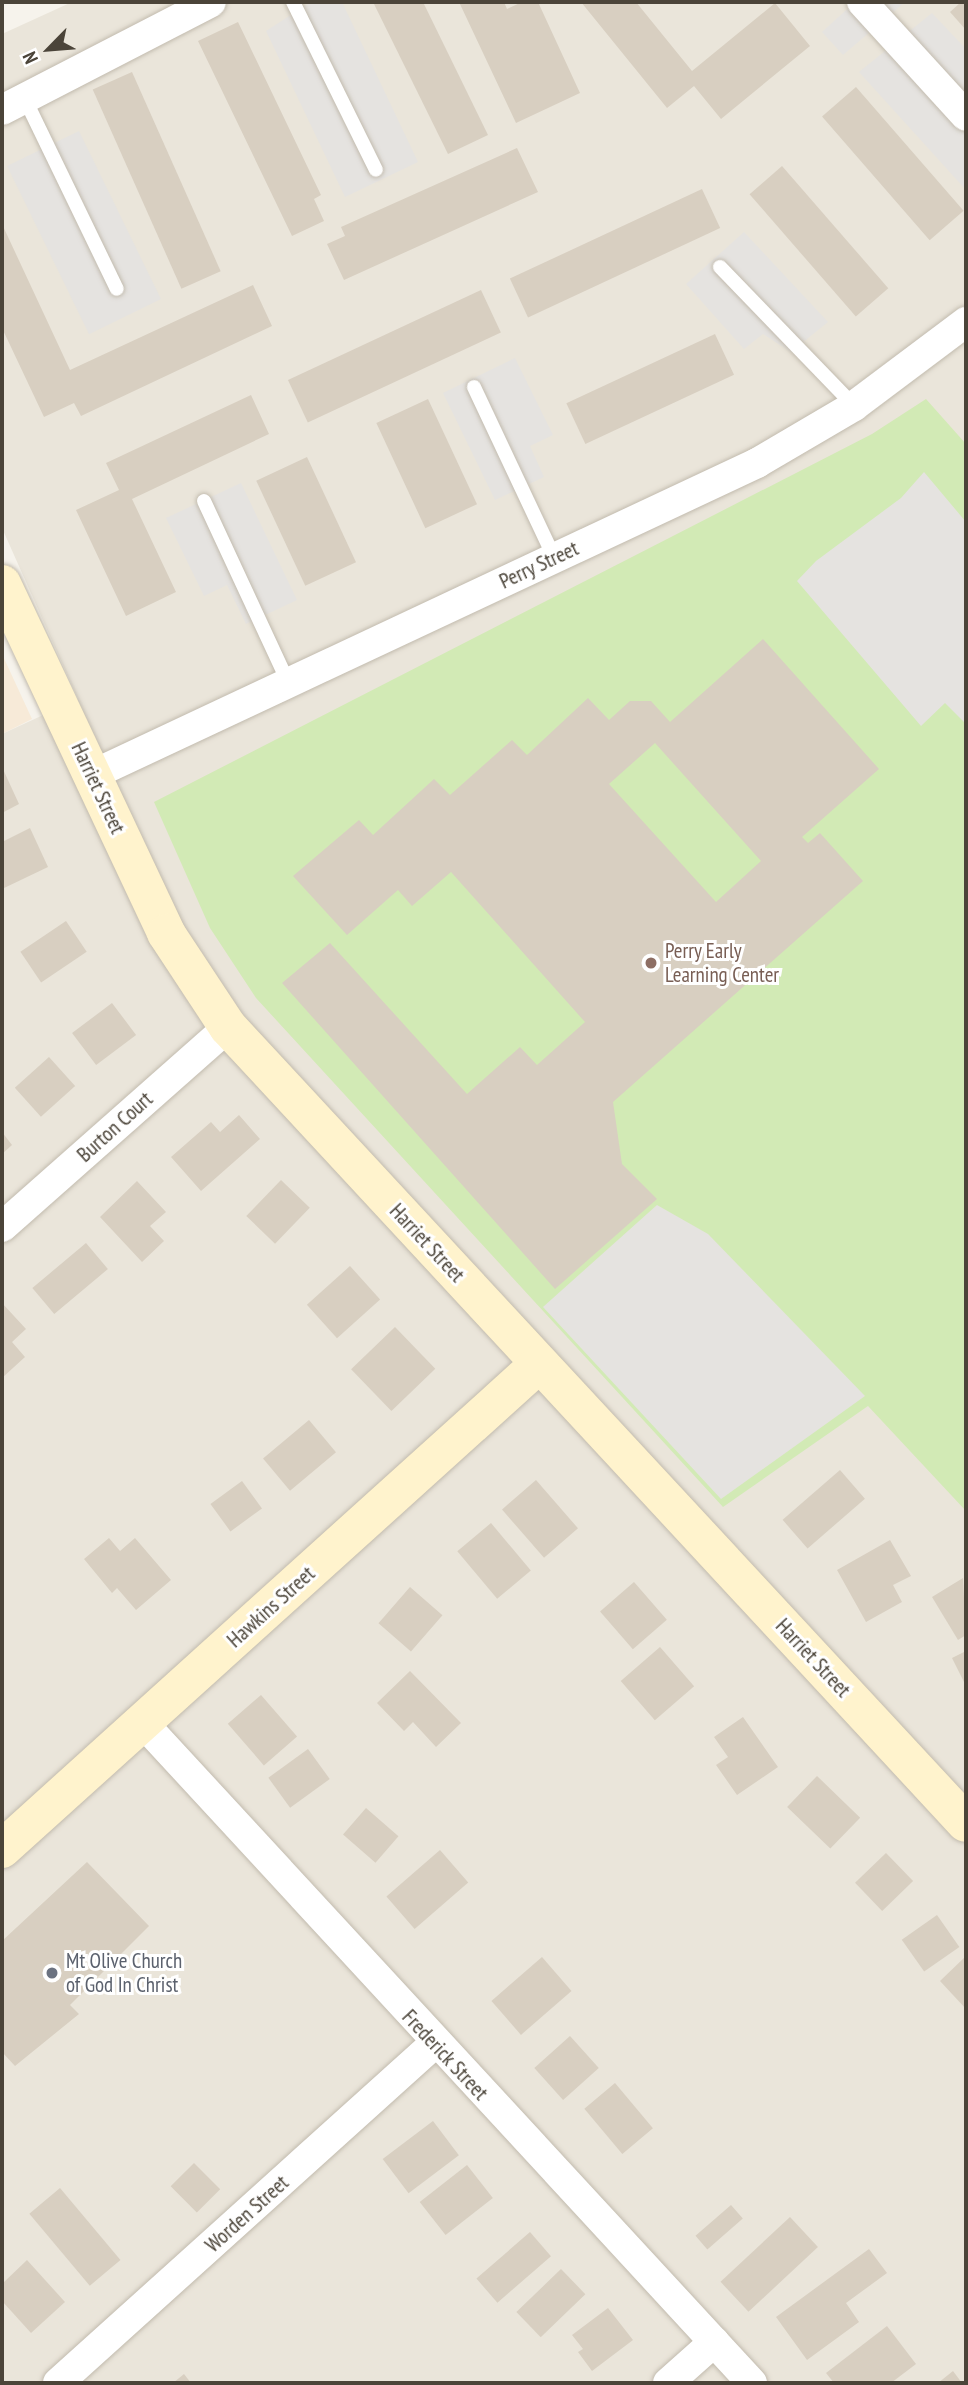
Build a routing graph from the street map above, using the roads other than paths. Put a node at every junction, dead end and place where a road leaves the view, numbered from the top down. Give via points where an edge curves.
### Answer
1 (211, 2) edge
2 (293, 2) edge
3 (862, 2) edge
4 (13, 104) edge
5 (966, 116) edge
6 (376, 170) dead end
7 (720, 267) dead end
8 (117, 289) dead end
9 (966, 322) edge
10 (474, 387) dead end
11 (854, 406) junction
12 (204, 501) dead end
13 (554, 557) junction
14 (2, 584) edge
15 (288, 682) junction
16 (92, 775) junction
17 (228, 1027) junction
18 (2, 1227) edge
19 (538, 1364) junction
20 (143, 1723) junction
21 (966, 1823) edge
22 (2, 1849) edge
23 (434, 2044) junction
24 (713, 2342) junction
25 (58, 2383) edge
26 (668, 2383) edge
27 (752, 2383) edge

1 - 4 street
2 - 6 lane
3 - 5 street
4 - 8 lane
7 - 11 lane
9 - 11 street, Perry Street
10 - 13 lane
11 - 13 street, Perry Street via 757,463
12 - 15 lane
13 - 15 street, Perry Street
14 - 16 street, Harriet Street
15 - 16 street, Perry Street
16 - 17 street, Harriet Street via 166,933
17 - 18 street, Burton Court
17 - 19 street, Harriet Street
19 - 20 street, Hawkins Street
19 - 21 street, Harriet Street
20 - 22 street, Hawkins Street
20 - 23 street, Frederick Street
23 - 24 street, Frederick Street
23 - 25 street, Worden Street
24 - 26 street
24 - 27 street, Frederick Street

